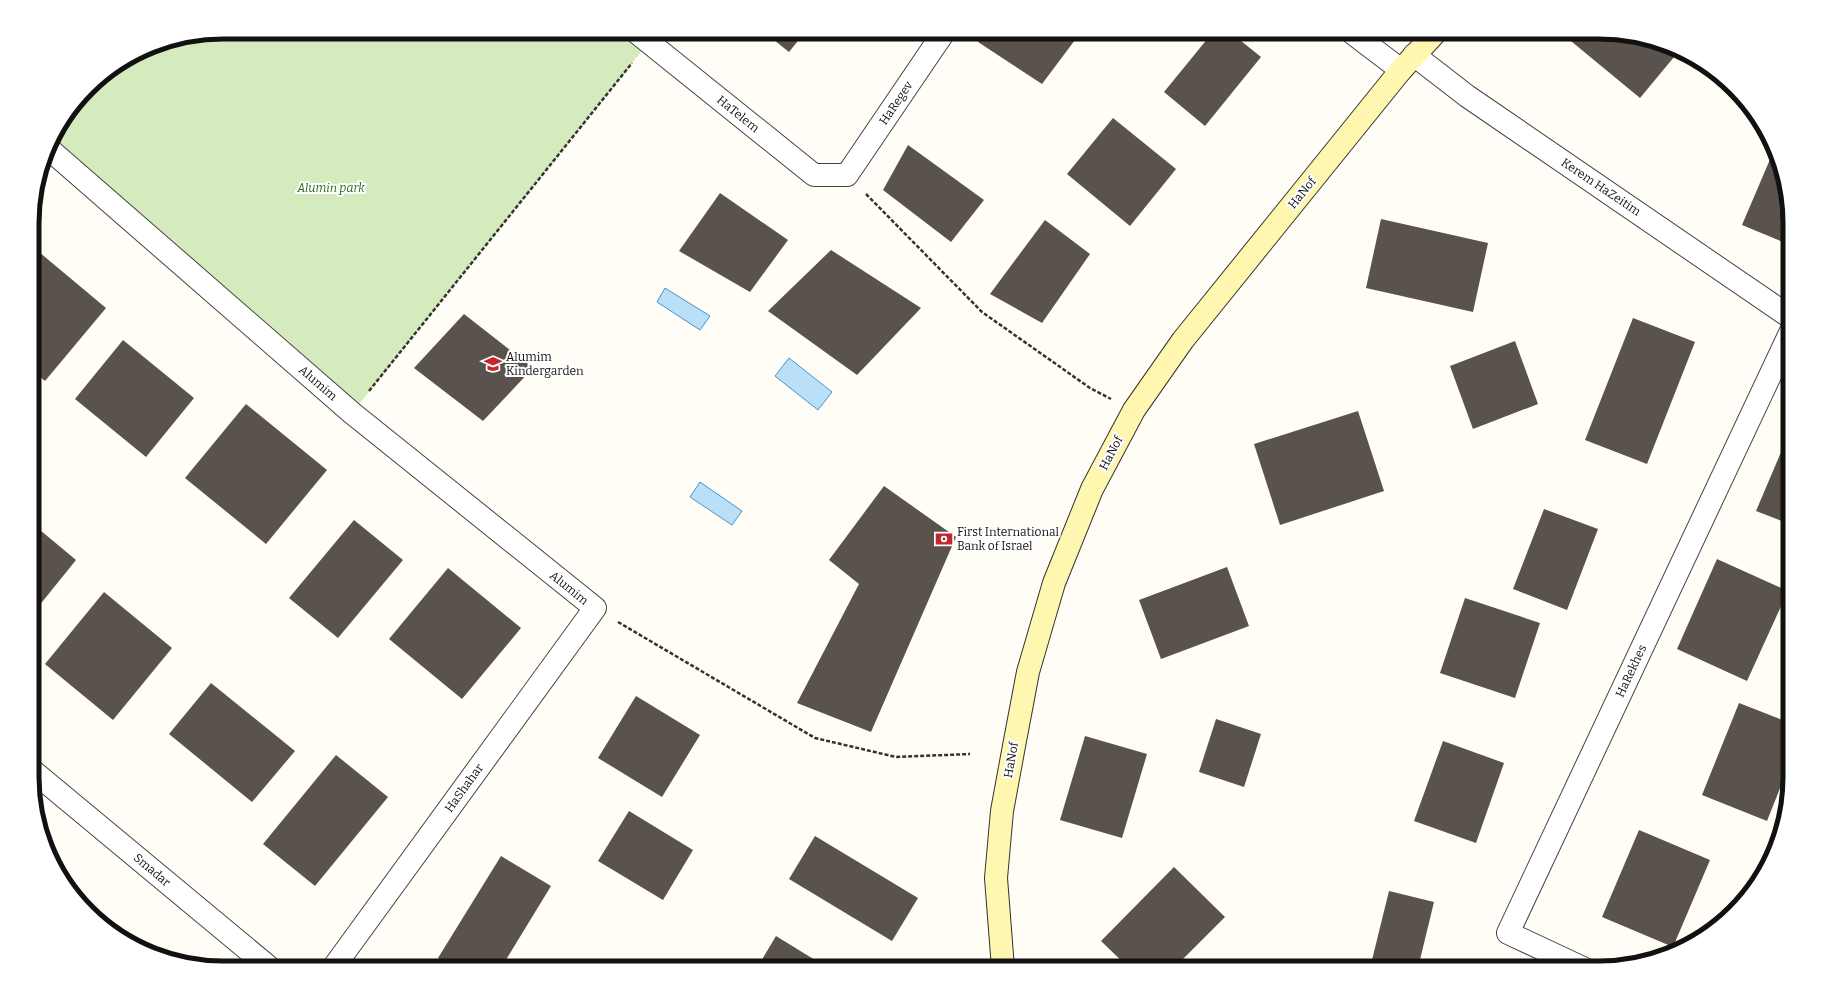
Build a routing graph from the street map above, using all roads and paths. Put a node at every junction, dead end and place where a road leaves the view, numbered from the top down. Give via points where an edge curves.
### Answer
1 (640, 39) edge
2 (644, 39) edge
3 (939, 39) edge
4 (1364, 39) edge
5 (1429, 39) edge
6 (1408, 62) junction
7 (53, 153) edge
8 (847, 175) junction
9 (1783, 312) edge
10 (1783, 349) edge
11 (1134, 410) junction
12 (352, 413) junction
13 (595, 608) junction
14 (970, 754) dead end
15 (39, 776) edge
16 (262, 961) edge
17 (338, 961) edge
18 (1002, 961) edge
19 (1568, 961) edge

1 - 12 path
2 - 8 street, HaTelem via 814,175
3 - 8 street, HaRegev
4 - 6 street, Kerem HaZeitim
5 - 6 street, HaNof
6 - 9 street, Kerem HaZeitim via 1467,96
6 - 11 street, HaNof via 1183,340
7 - 12 street, Alumim
8 - 11 path via 982,312 1090,388
10 - 19 street, HaRekhes via 1508,933
11 - 18 street, HaNof via 1092,489 1054,583 1028,672 1002,811 996,878
12 - 13 street, Alumim
13 - 14 path via 815,738 896,757
13 - 17 street, HaShahar
15 - 16 street, Smadar

